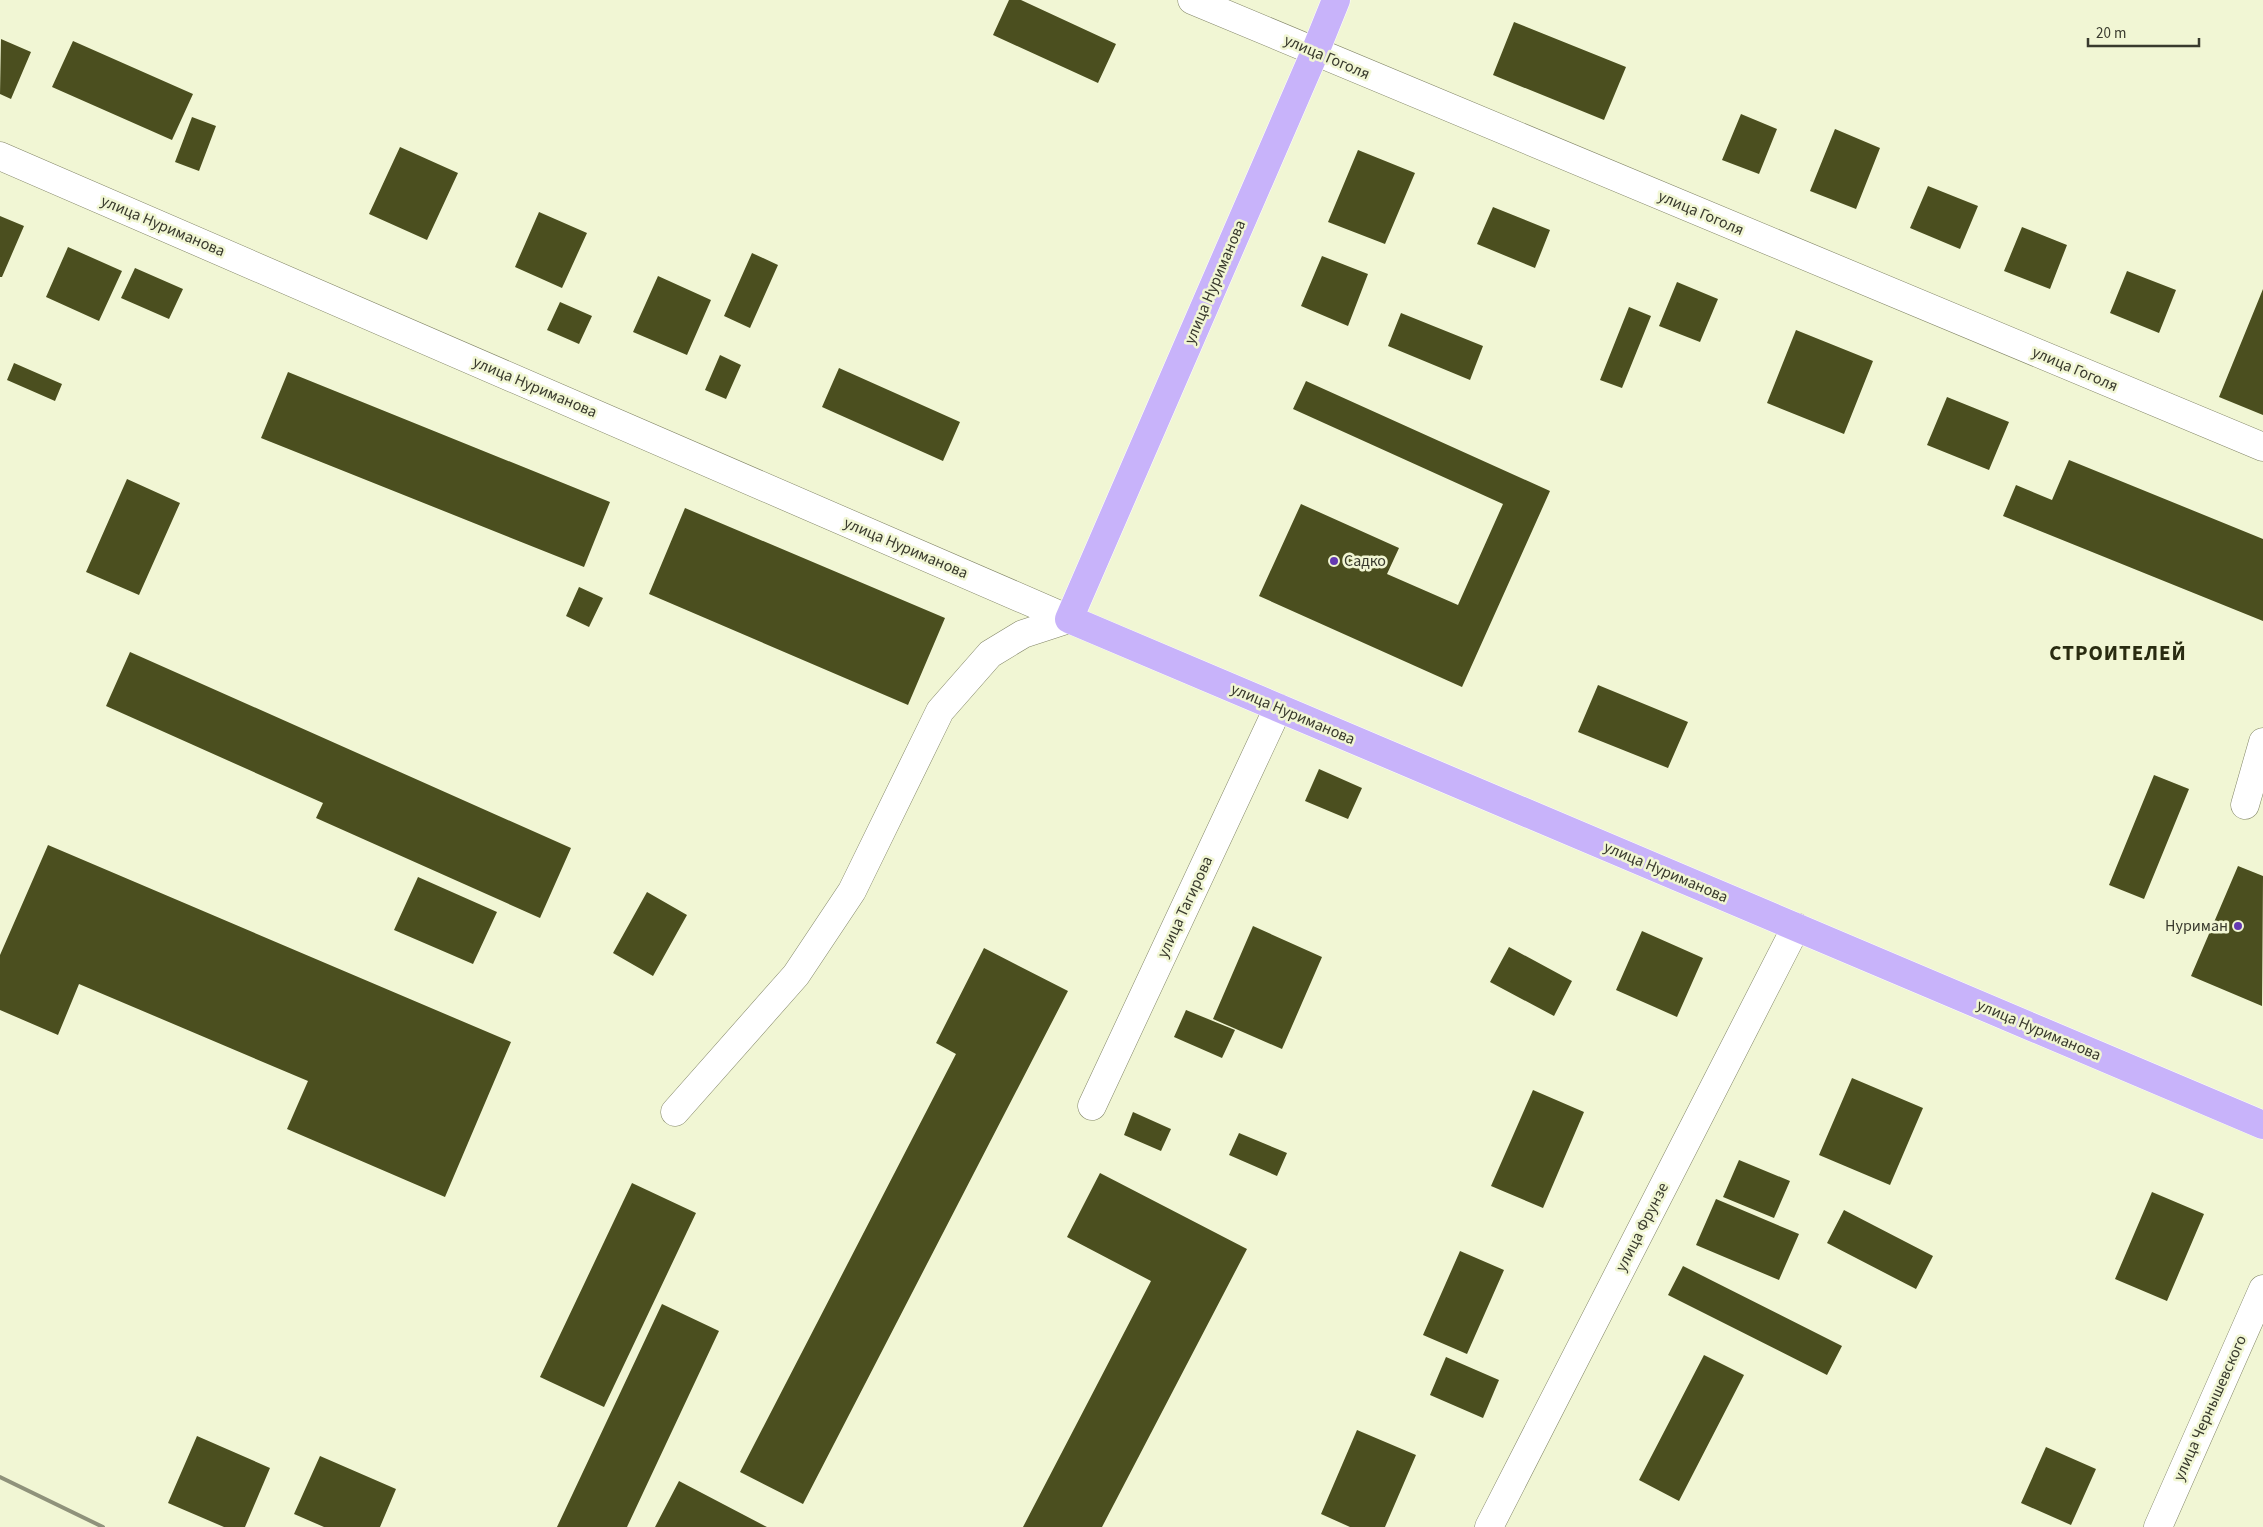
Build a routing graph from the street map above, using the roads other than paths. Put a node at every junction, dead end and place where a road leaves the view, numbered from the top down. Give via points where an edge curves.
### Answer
1 (1192, 0) edge
2 (1336, 0) edge
3 (1315, 52) junction
4 (0, 156) edge
5 (2263, 447) edge
6 (1069, 619) junction
7 (1278, 708) junction
8 (2263, 742) edge
9 (2245, 805) dead end
10 (1796, 927) junction
11 (1092, 1106) dead end
12 (675, 1112) dead end
13 (2263, 1125) edge
14 (2263, 1289) edge
15 (1489, 1527) edge
16 (2158, 1527) edge

1 - 3 street, улица Гоголя
2 - 3 main road, улица Нуриманова
3 - 5 street, улица Гоголя
3 - 6 main road, улица Нуриманова
4 - 6 street, улица Нуриманова
6 - 7 main road, улица Нуриманова
6 - 12 street via 1023,634 990,654 940,711 847,899 796,975
7 - 10 main road, улица Нуриманова
7 - 11 street, улица Тагирова
8 - 9 street
10 - 13 main road, улица Нуриманова
10 - 15 street, улица Фрунзе
14 - 16 street, улица Чернышевского

